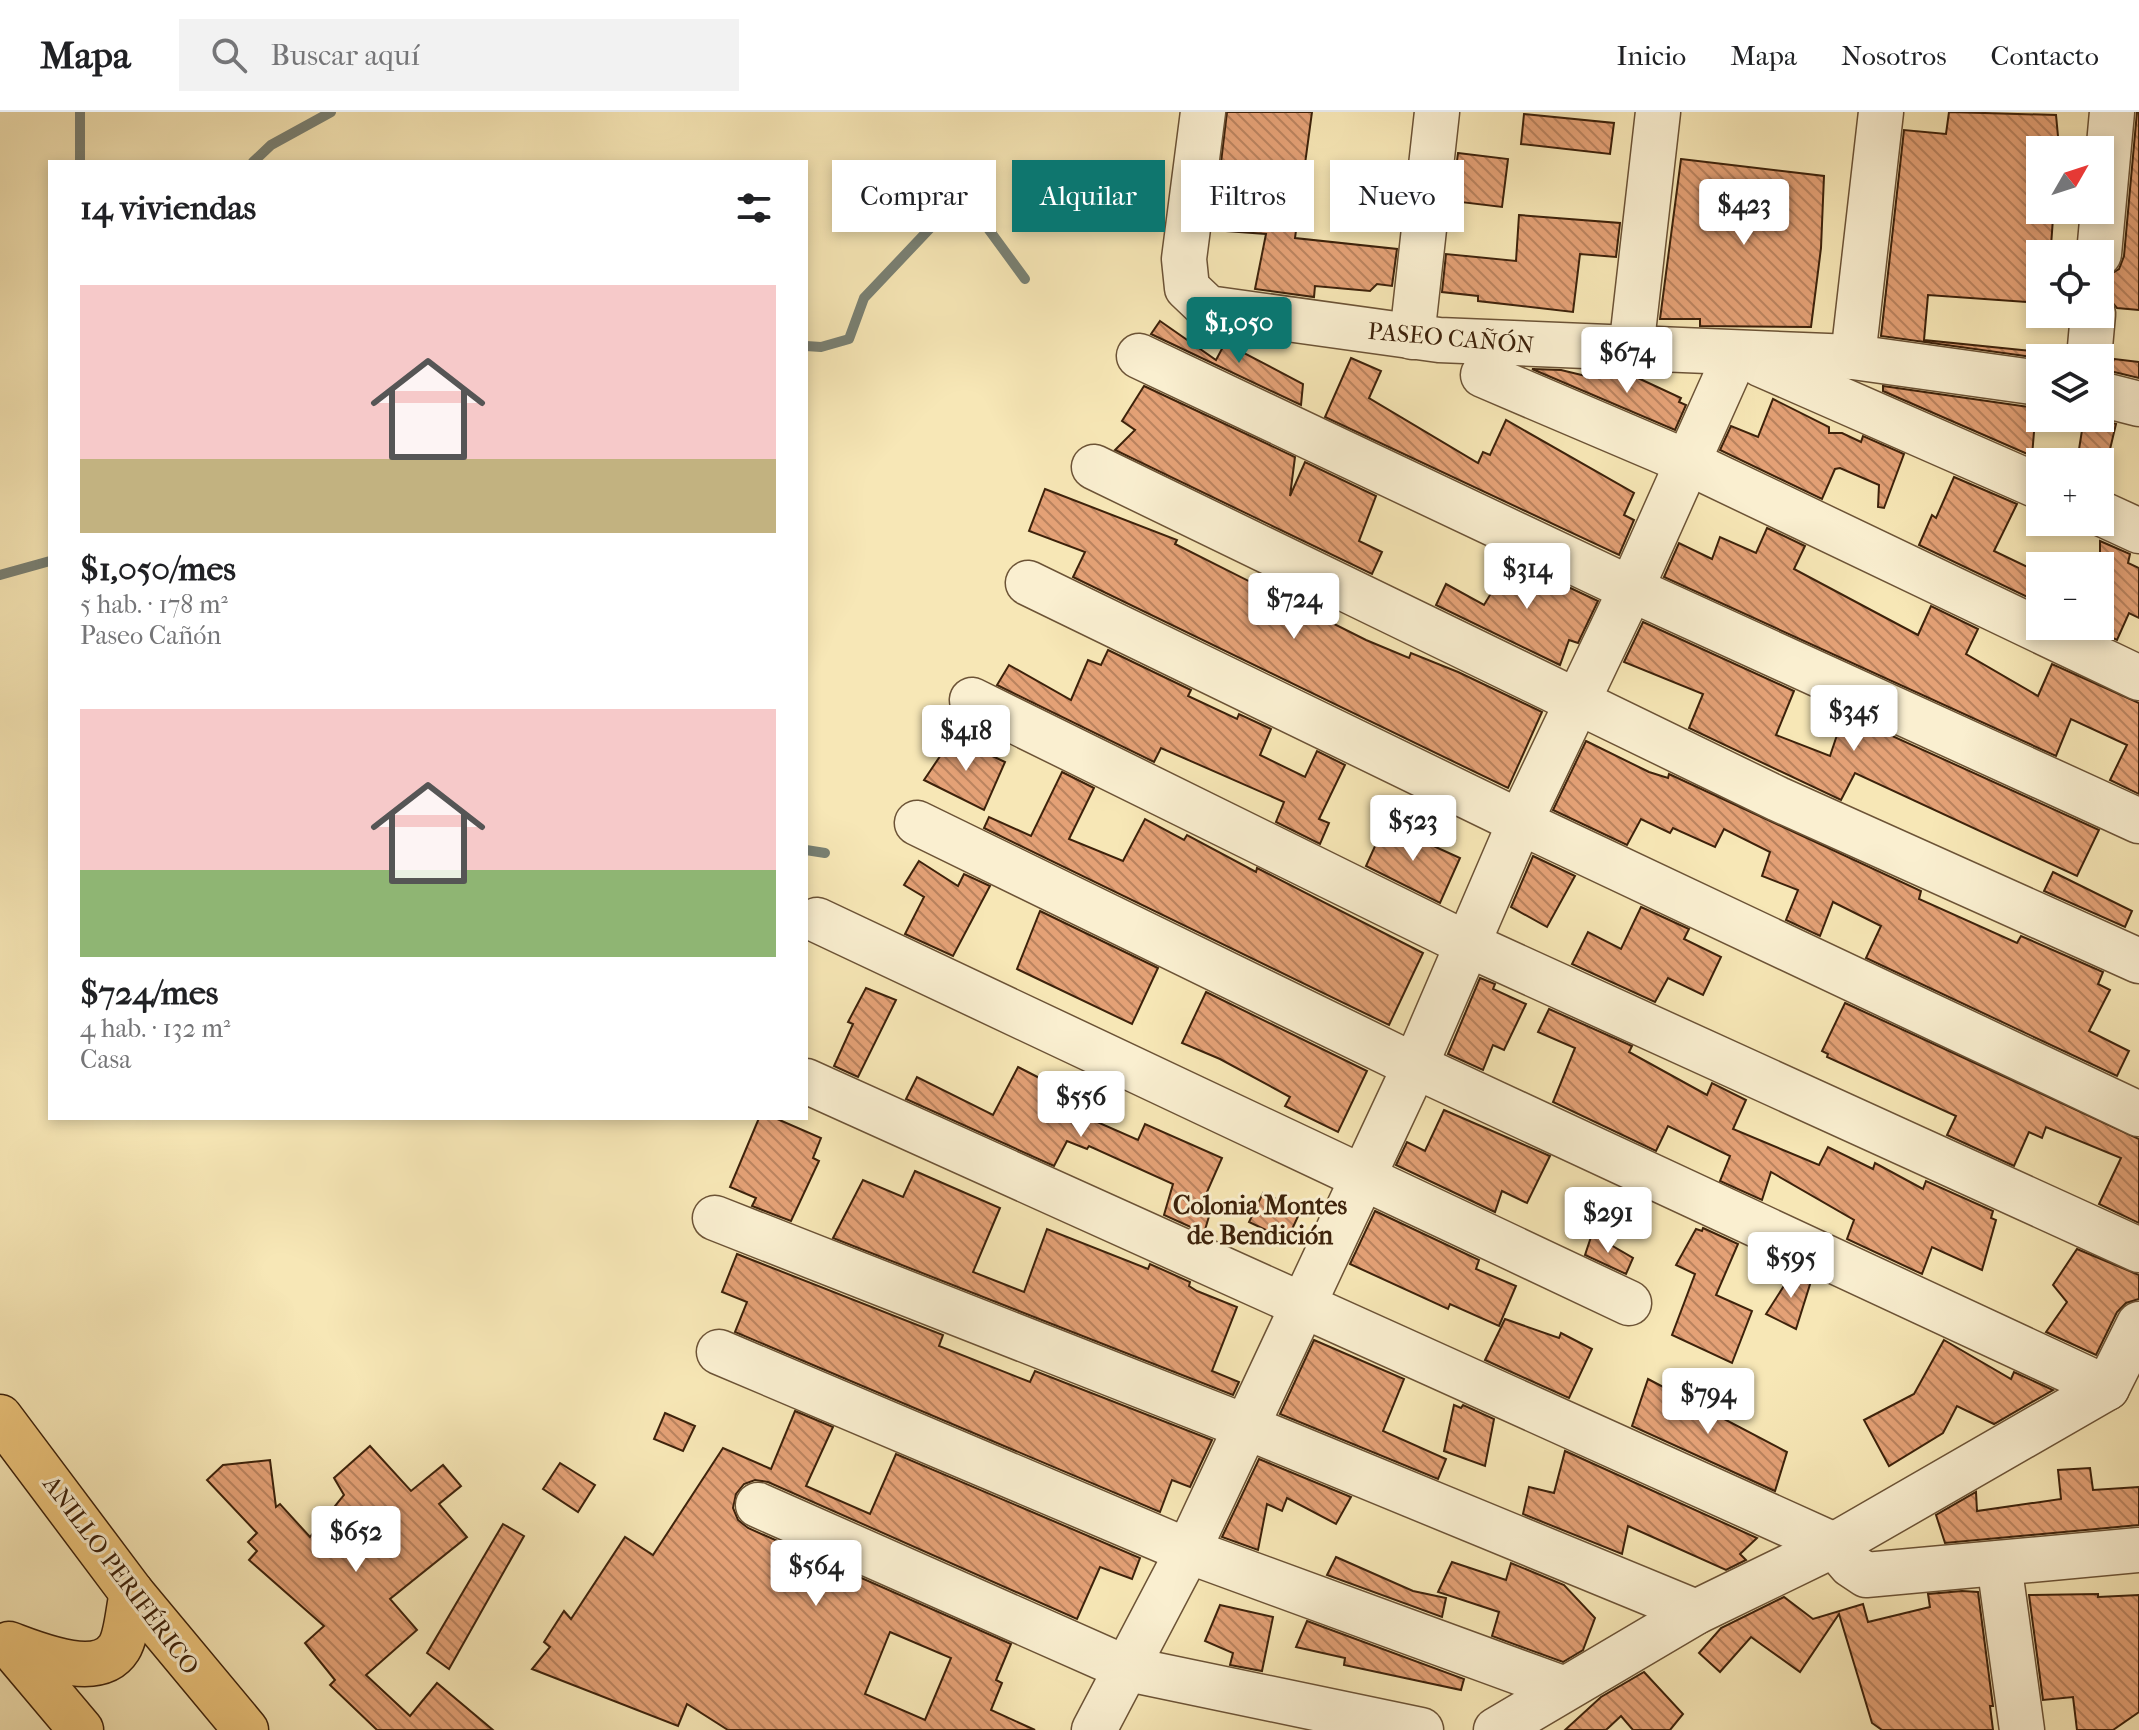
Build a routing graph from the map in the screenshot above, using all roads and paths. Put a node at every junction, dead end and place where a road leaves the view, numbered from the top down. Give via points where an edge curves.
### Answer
1 (1203, 112) edge
2 (1437, 112) edge
3 (1658, 112) edge
4 (1881, 112) edge
5 (2112, 112) edge
6 (2100, 240) edge
7 (1412, 337) junction
8 (1631, 350) junction
9 (1736, 354) junction
10 (1139, 356) dead end
11 (1853, 357) junction
12 (1483, 375) dead end
13 (2026, 381) edge
14 (2114, 398) edge
15 (2139, 404) edge
16 (1687, 462) junction
17 (1094, 467) dead end
18 (2026, 481) edge
19 (2114, 519) edge
20 (2139, 531) edge
21 (1028, 583) dead end
22 (1631, 589) junction
23 (2139, 678) edge
24 (1577, 699) junction
25 (972, 700) dead end
26 (2139, 821) edge
27 (1520, 822) junction
28 (917, 823) dead end
29 (817, 920) dead end
30 (1467, 944) junction
31 (2139, 961) edge
32 (1415, 1066) junction
33 (808, 1082) edge
34 (2139, 1114) edge
35 (1362, 1177) junction
36 (715, 1218) dead end
37 (2139, 1250) edge
38 (1629, 1303) dead end
39 (1301, 1304) junction
40 (2139, 1324) edge
41 (719, 1352) dead end
42 (2107, 1388) junction
43 (0, 1417) edge
44 (1244, 1426) junction
45 (758, 1505) dead end
46 (1834, 1545) junction
47 (2139, 1550) edge
48 (1188, 1551) junction
49 (1999, 1563) junction
50 (132, 1593) junction
51 (1696, 1612) junction
52 (5, 1638) edge
53 (1128, 1669) junction
54 (1562, 1688) junction
55 (1332, 1721) edge
56 (81, 1730) edge
57 (246, 1730) edge
58 (1094, 1730) edge
59 (1421, 1730) edge
60 (1496, 1730) edge
61 (2022, 1730) edge

1 - 7 street, PASEO CAÑÓN via 1184,259 1187,288 1208,308
2 - 7 street
3 - 8 street
4 - 11 street
5 - 6 street
7 - 8 street, PASEO CAÑÓN
8 - 9 street, PASEO CAÑÓN
9 - 11 street, PASEO CAÑÓN
9 - 16 street
9 - 18 street
10 - 22 street
11 - 13 street, PASEO CAÑÓN
12 - 16 street
14 - 15 street
16 - 22 street
16 - 23 street
17 - 24 street
19 - 20 street
21 - 27 street
22 - 24 street
22 - 26 street
24 - 27 street
24 - 31 street via 1778,799
25 - 30 street
27 - 30 street
27 - 34 street
28 - 32 street
29 - 35 street
30 - 32 street
30 - 37 street
32 - 35 street
32 - 42 street
33 - 39 street
35 - 38 street
35 - 39 street
36 - 44 street
39 - 44 street
39 - 46 street
40 - 42 street
41 - 48 street
42 - 46 street
43 - 50 highway, ANILLO PERIFÉRICO
44 - 48 street
44 - 51 street
45 - 53 street
46 - 49 street via 1866,1575
46 - 51 street
47 - 49 street
48 - 53 street
48 - 54 street
49 - 61 street
50 - 52 highway via 119,1648 102,1661 61,1664
50 - 57 highway, ANILLO PERIFÉRICO
51 - 54 street
52 - 56 highway
53 - 55 street
53 - 58 street
54 - 60 street
55 - 59 street

